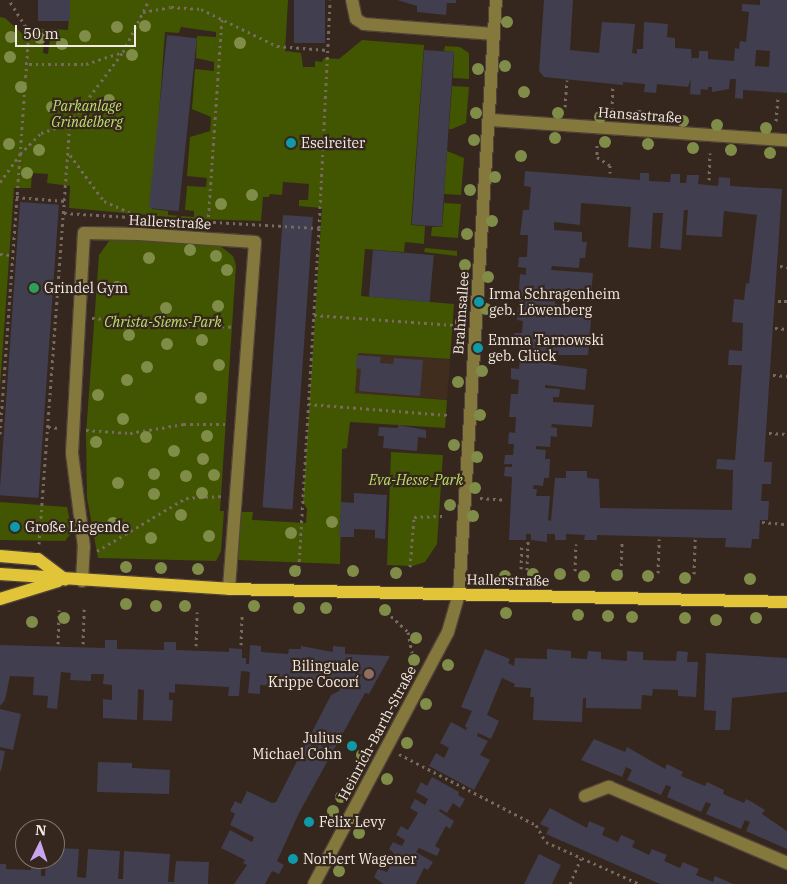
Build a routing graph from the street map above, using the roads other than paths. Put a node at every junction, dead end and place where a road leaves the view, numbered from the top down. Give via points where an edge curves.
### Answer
1 (352, 0) edge
2 (496, 0) edge
3 (494, 34) junction
4 (490, 120) junction
5 (787, 140) edge
6 (0, 556) edge
7 (0, 574) edge
8 (65, 579) junction
9 (82, 581) junction
10 (229, 589) junction
11 (459, 594) junction
12 (0, 600) edge
13 (787, 602) edge
14 (585, 796) dead end
15 (787, 863) edge
16 (314, 884) edge

1 - 3 street via 356,19 364,24
2 - 3 street, Brahmsallee
3 - 4 street, Brahmsallee
4 - 5 street, Hansastraße
4 - 11 street, Brahmsallee
6 - 8 main road via 38,559
7 - 8 main road, Hallerstraße
8 - 9 main road, Hallerstraße
8 - 12 main road, Hallerstraße
9 - 10 main road, Hallerstraße
9 - 10 street, Hallerstraße via 84,547 72,453 84,233 139,234 255,242
10 - 11 main road, Hallerstraße
11 - 13 main road, Hallerstraße
11 - 16 street, Heinrich-Barth-Straße via 448,632
14 - 15 street via 609,787

